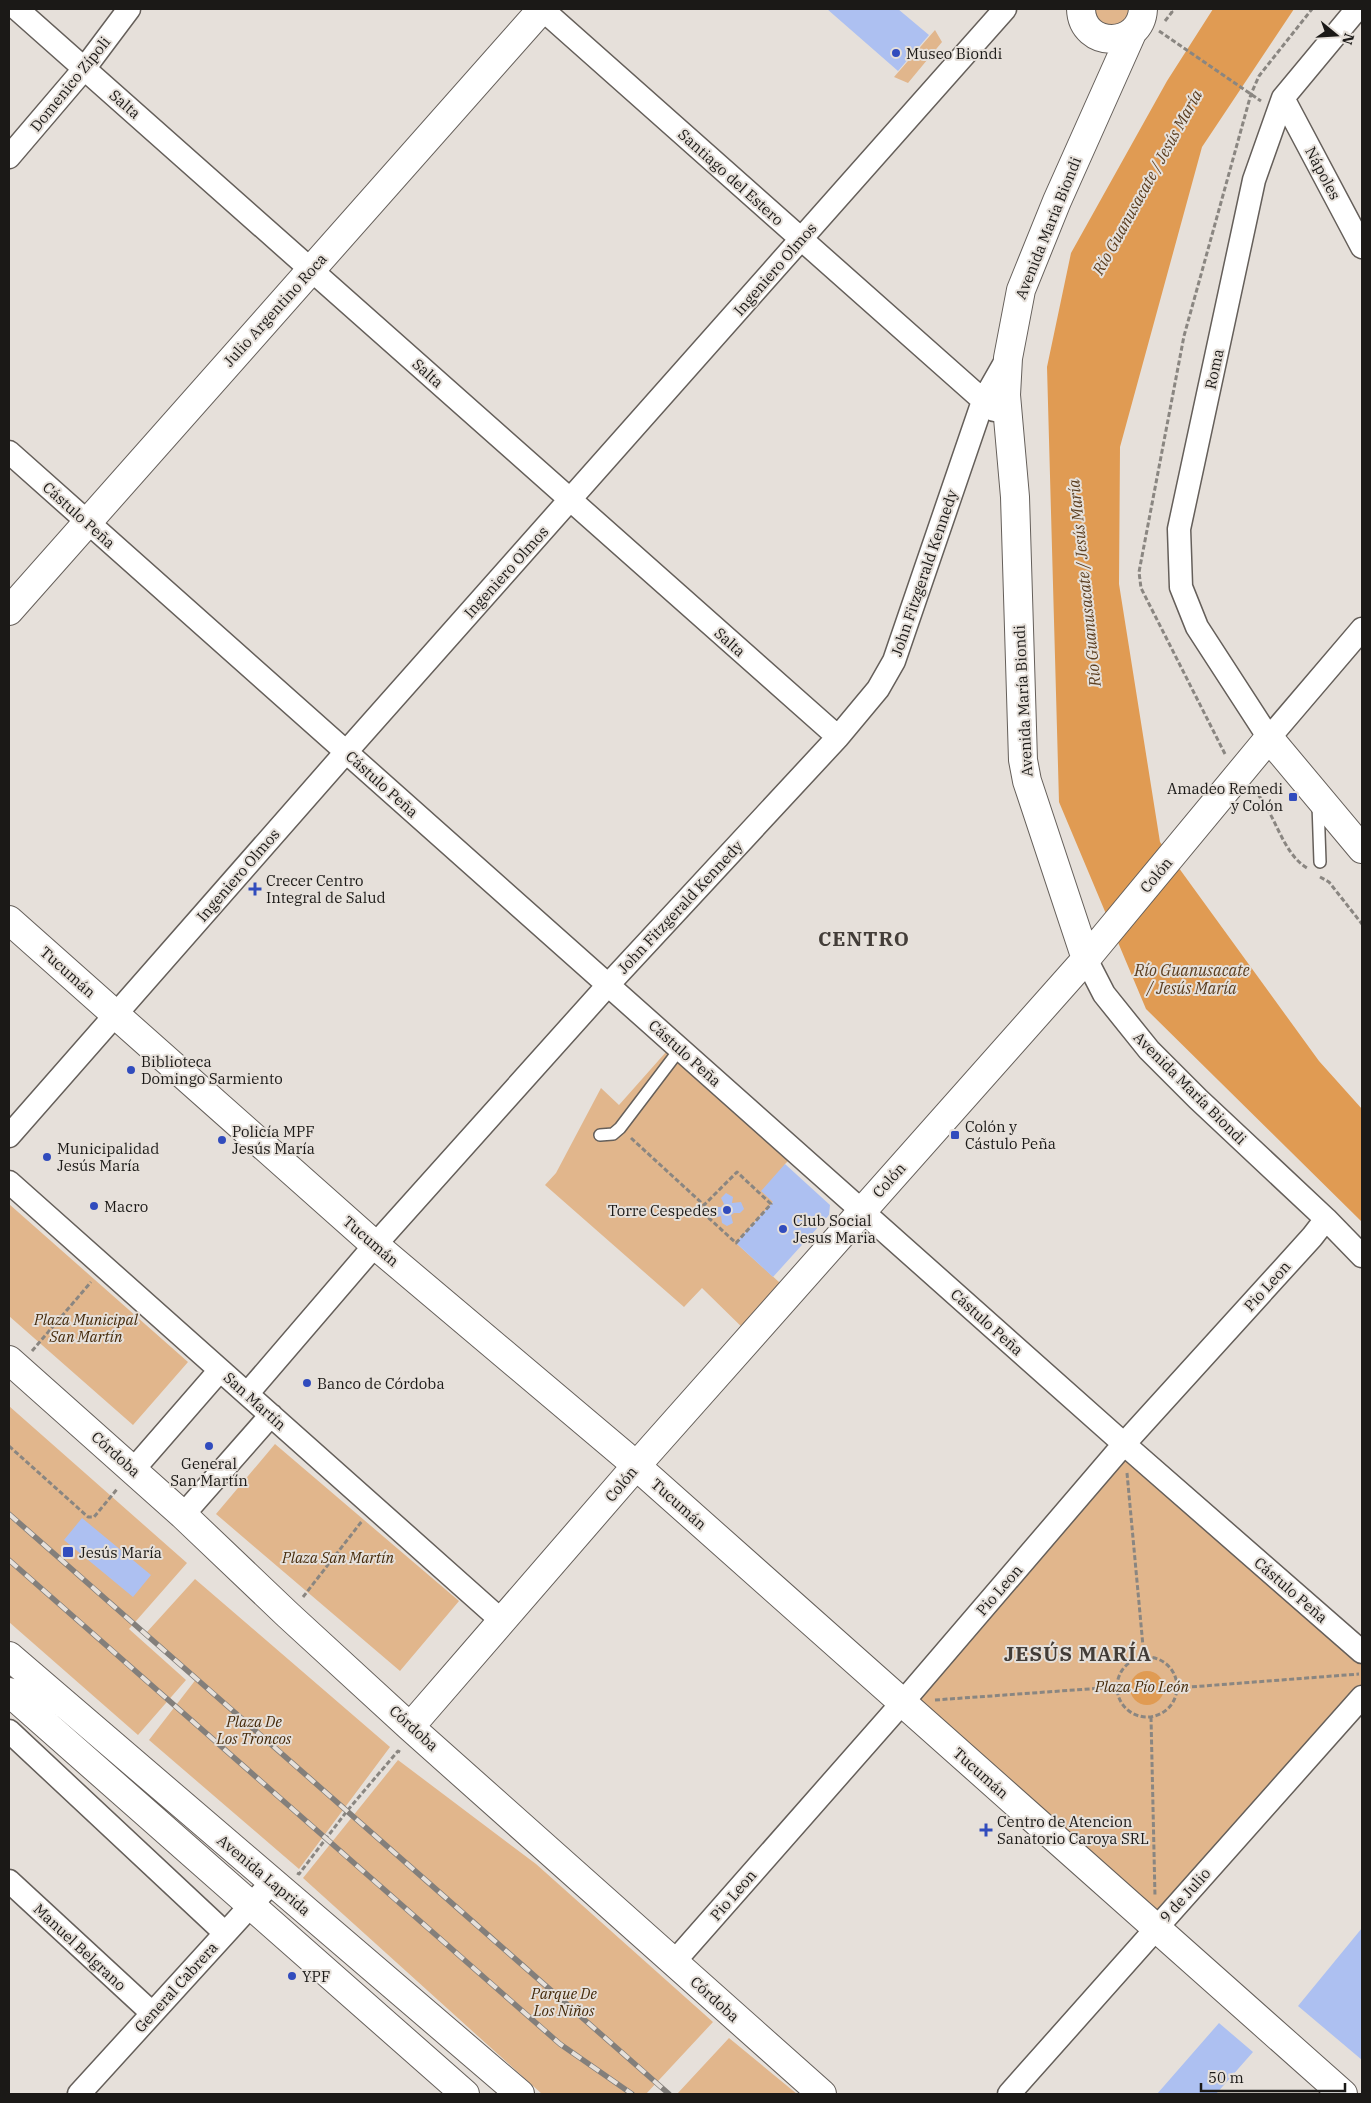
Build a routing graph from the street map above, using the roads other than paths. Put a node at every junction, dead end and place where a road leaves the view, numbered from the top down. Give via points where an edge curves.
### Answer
1 (17, 9) edge
2 (129, 9) edge
3 (542, 9) edge
4 (1004, 9) edge
5 (1144, 9) edge
6 (1357, 9) edge
7 (1084, 19) edge
8 (1143, 35) junction
9 (84, 69) junction
10 (1113, 76) junction
11 (1283, 98) junction
12 (9, 157) edge
13 (801, 239) junction
14 (1362, 247) edge
15 (312, 270) junction
16 (1008, 358) junction
17 (983, 401) junction
18 (1010, 425) junction
19 (9, 452) edge
20 (570, 500) junction
21 (87, 522) junction
22 (9, 611) edge
23 (1362, 628) edge
24 (838, 738) junction
25 (1269, 738) junction
26 (346, 752) junction
27 (1318, 797) junction
28 (1362, 849) edge
29 (1320, 862) dead end
30 (9, 920) edge
31 (1093, 949) junction
32 (608, 985) junction
33 (116, 1015) junction
34 (680, 1049) junction
35 (600, 1135) dead end
36 (9, 1136) edge
37 (9, 1182) edge
38 (862, 1210) junction
39 (1326, 1219) junction
40 (375, 1245) junction
41 (1362, 1256) edge
42 (13, 1364) edge
43 (220, 1370) junction
44 (247, 1394) junction
45 (271, 1415) junction
46 (1124, 1444) junction
47 (636, 1466) junction
48 (133, 1470) junction
49 (183, 1515) junction
50 (502, 1621) junction
51 (1362, 1652) edge
52 (9, 1656) edge
53 (9, 1692) edge
54 (1362, 1697) edge
55 (902, 1702) junction
56 (410, 1727) junction
57 (9, 1731) edge
58 (283, 1875) junction
59 (9, 1881) edge
60 (250, 1906) junction
61 (1156, 1928) junction
62 (225, 1933) junction
63 (674, 1962) junction
64 (152, 2013) junction
65 (79, 2094) edge
66 (465, 2094) edge
67 (520, 2094) edge
68 (822, 2094) edge
69 (1009, 2094) edge
70 (1343, 2094) edge

1 - 9 street, Salta
2 - 9 street, Domenico Zípoli
3 - 13 street, Santiago del Estero
3 - 15 street, Julio Argentino Roca
4 - 13 street, Ingeniero Olmos
5 - 8 street, Avenida María Biondi via 1140,24
6 - 11 street, Roma
7 - 8 street via 1120,39
7 - 10 street
8 - 10 street, Avenida María Biondi
9 - 12 street, Domenico Zípoli
9 - 15 street, Salta
10 - 16 street, Avenida María Biondi via 1021,290
11 - 14 street, Nápoles
11 - 25 street, Roma via 1254,180 1180,529 1181,588 1197,627
13 - 17 street, Santiago del Estero
13 - 20 street, Ingeniero Olmos
15 - 20 street, Salta
15 - 21 street, Julio Argentino Roca
16 - 17 street, John Fitzgerald Kennedy
16 - 18 street, Avenida María Biondi via 1006,395
17 - 18 street, Santiago del Estero
17 - 24 street, John Fitzgerald Kennedy via 894,661 878,689
18 - 31 street, Avenida María Biondi via 1023,760 1027,781
19 - 21 street, Cástulo Peña
20 - 24 street, Salta
20 - 26 street, Ingeniero Olmos
21 - 22 street, Julio Argentino Roca
21 - 26 street, Cástulo Peña
23 - 25 street, Colón
24 - 32 street, John Fitzgerald Kennedy
25 - 27 street
25 - 31 street, Colón
26 - 32 street, Cástulo Peña
26 - 33 street, Ingeniero Olmos
27 - 28 street
27 - 29 lane
30 - 33 street, Tucumán
31 - 38 street, Colón
31 - 39 street, Avenida María Biondi via 1104,994 1149,1050
32 - 34 street, Cástulo Peña
32 - 40 street, John Fitzgerald Kennedy
33 - 36 street, Ingeniero Olmos
33 - 40 street, Tucumán
34 - 35 lane via 620,1128 613,1134
34 - 38 street, Cástulo Peña
37 - 43 street, San Martín
38 - 46 street, Cástulo Peña
38 - 47 street, Colón
39 - 41 street, Avenida María Biondi
39 - 46 street, Pio Leon
40 - 44 street, John Fitzgerald Kennedy
40 - 47 street, Tucumán
42 - 48 street, Córdoba
43 - 44 street, San Martín
43 - 48 street
44 - 45 street, San Martín
45 - 49 street
45 - 50 street, San Martín
46 - 51 street, Cástulo Peña
46 - 55 street, Pio Leon
47 - 50 street, Colón
47 - 55 street, Tucumán
48 - 49 street, Córdoba
49 - 56 street, Córdoba
50 - 56 street, Colón
52 - 58 street, Avenida Laprida via 247,1861
53 - 60 street, Avenida Laprida
54 - 61 street, 9 de Julio
55 - 61 street, Tucumán
55 - 63 street, Pio Leon
56 - 63 street, Córdoba
57 - 62 street
58 - 60 street, General Cabrera
58 - 67 street, Avenida Laprida
59 - 64 street, Manuel Belgrano
60 - 62 street, General Cabrera
60 - 66 street, Avenida Laprida
61 - 69 street, 9 de Julio
61 - 70 street, Tucumán
62 - 64 street, General Cabrera
63 - 68 street, Córdoba
64 - 65 street, General Cabrera

